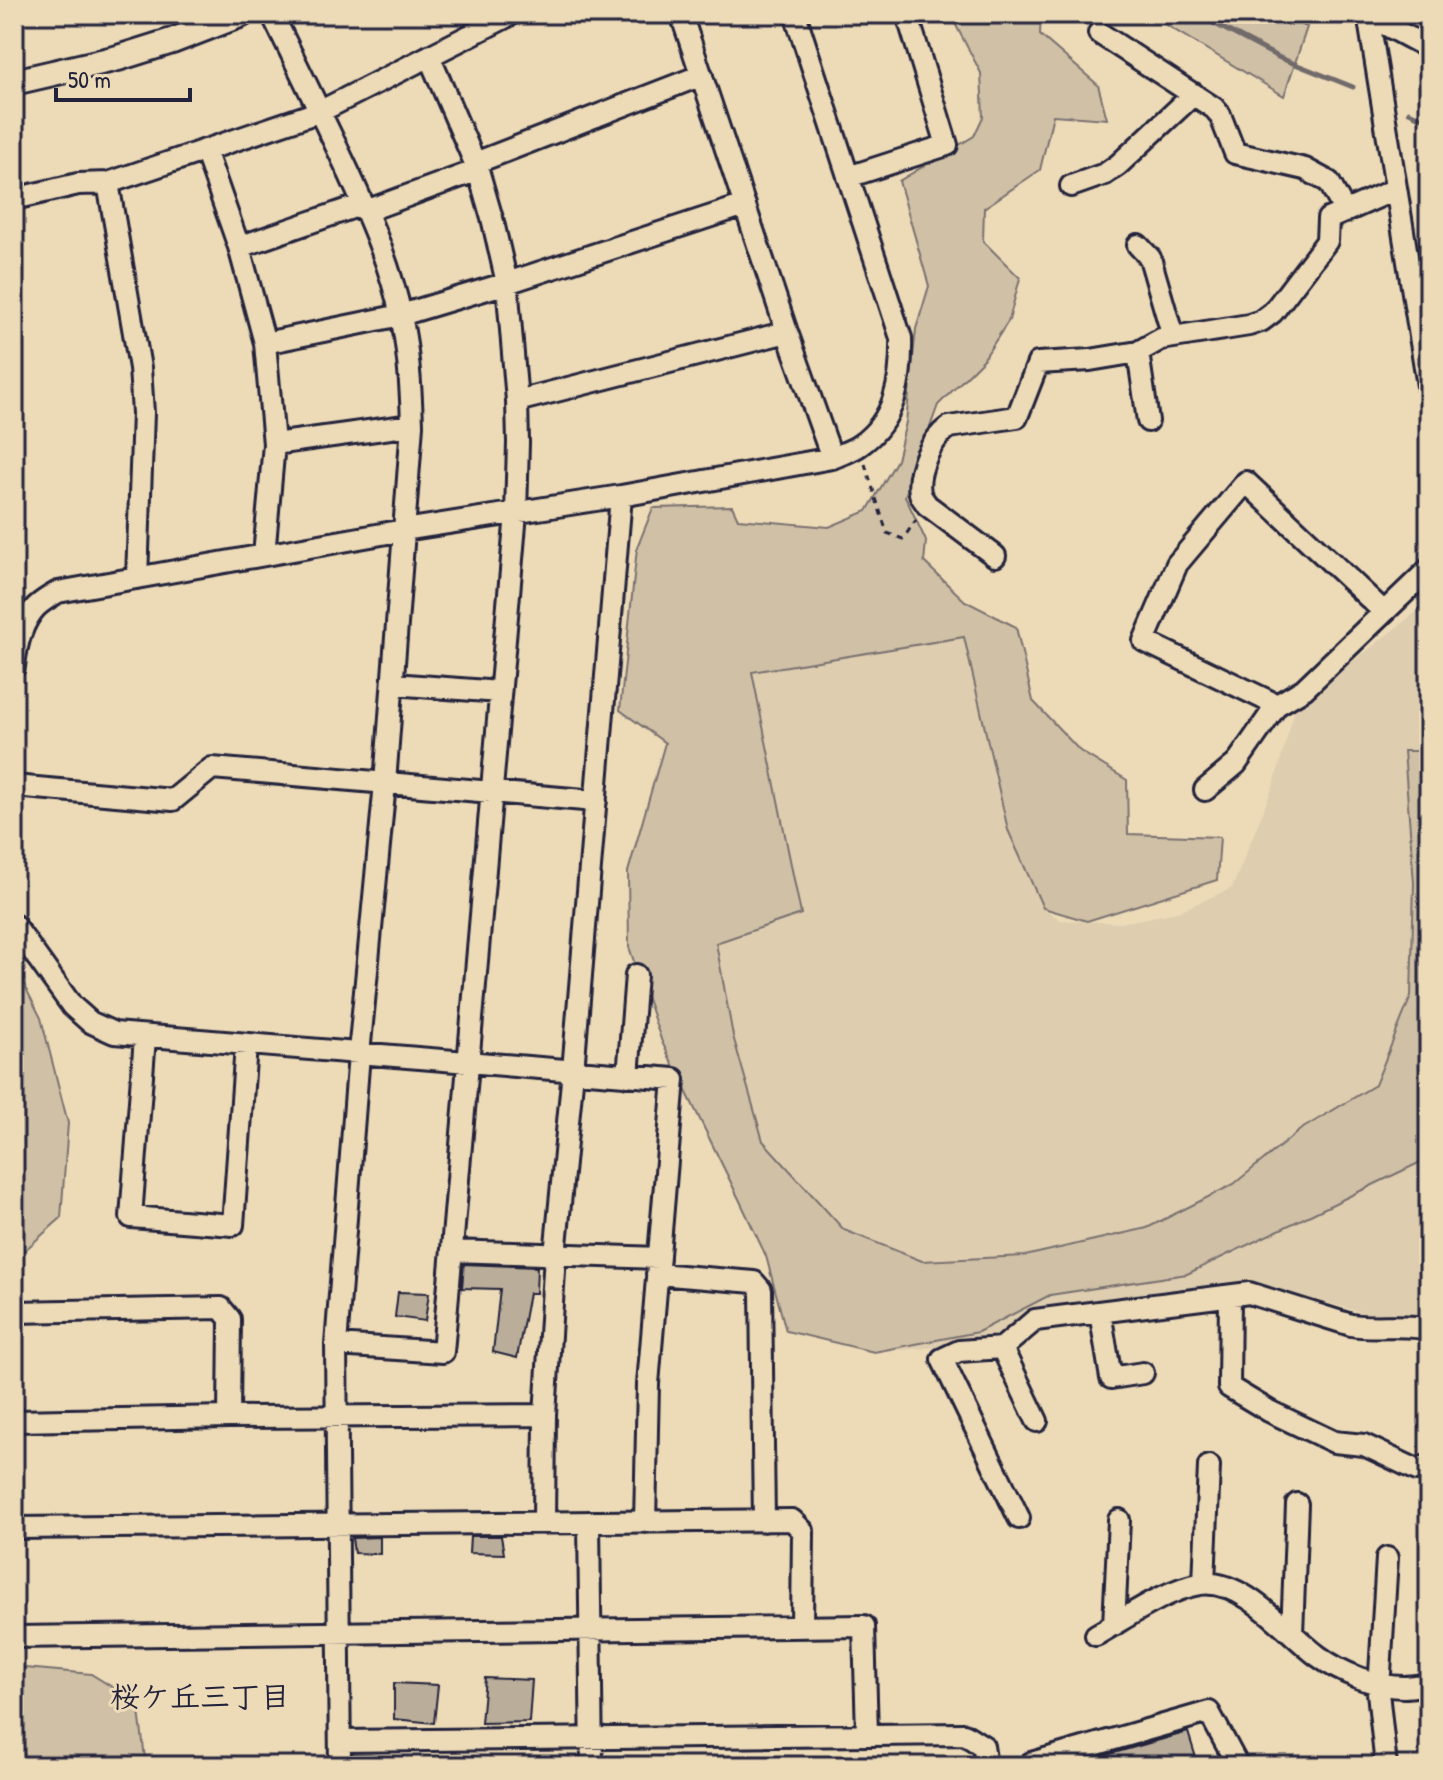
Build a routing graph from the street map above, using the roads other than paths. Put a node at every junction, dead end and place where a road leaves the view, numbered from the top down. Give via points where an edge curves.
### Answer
1 (242, 14) edge
2 (272, 14) edge
3 (512, 14) edge
4 (681, 14) edge
5 (795, 14) edge
6 (907, 14) edge
7 (1368, 15) edge
8 (1099, 33) dead end
9 (1429, 48) edge
10 (429, 56) junction
11 (702, 75) junction
12 (14, 82) edge
13 (1194, 94) junction
14 (321, 111) junction
15 (205, 150) junction
16 (476, 167) junction
17 (848, 177) junction
18 (108, 183) junction
19 (1071, 186) dead end
20 (1396, 189) junction
21 (14, 199) edge
22 (745, 205) junction
23 (365, 208) junction
24 (1345, 212) junction
25 (1138, 245) dead end
26 (239, 247) junction
27 (507, 283) junction
28 (401, 315) junction
29 (787, 332) junction
30 (1173, 337) junction
31 (265, 343) junction
32 (1138, 352) junction
33 (1429, 392) edge
34 (517, 401) junction
35 (1148, 421) dead end
36 (412, 425) junction
37 (274, 444) junction
38 (832, 458) junction
39 (621, 496) junction
40 (516, 513) junction
41 (404, 530) junction
42 (264, 555) junction
43 (995, 556) dead end
44 (1429, 569) edge
45 (137, 578) junction
46 (1384, 612) junction
47 (14, 667) edge
48 (393, 684) junction
49 (500, 692) junction
50 (1277, 705) junction
51 (385, 783) junction
52 (14, 786) edge
53 (1205, 790) dead end
54 (491, 792) junction
55 (596, 801) junction
56 (14, 925) edge
57 (636, 975) dead end
58 (145, 1037) junction
59 (246, 1045) junction
60 (359, 1054) junction
61 (468, 1063) junction
62 (573, 1071) junction
63 (628, 1076) junction
64 (452, 1251) junction
65 (555, 1255) junction
66 (658, 1266) junction
67 (1230, 1296) junction
68 (14, 1312) edge
69 (1100, 1312) junction
70 (1429, 1329) edge
71 (336, 1345) junction
72 (1002, 1348) junction
73 (1143, 1373) dead end
74 (545, 1415) junction
75 (336, 1416) junction
76 (229, 1417) junction
77 (14, 1421) edge
78 (1037, 1421) dead end
79 (1429, 1465) edge
80 (1209, 1466) dead end
81 (1297, 1504) dead end
82 (1019, 1518) dead end
83 (1119, 1520) dead end
84 (764, 1521) junction
85 (589, 1522) junction
86 (645, 1522) junction
87 (544, 1523) junction
88 (337, 1525) junction
89 (14, 1528) edge
90 (1387, 1558) dead end
91 (1204, 1583) junction
92 (802, 1627) junction
93 (590, 1630) junction
94 (339, 1633) junction
95 (1292, 1634) junction
96 (14, 1637) edge
97 (1377, 1683) junction
98 (1429, 1684) edge
99 (867, 1735) junction
100 (592, 1739) junction
101 (340, 1741) junction
102 (340, 1766) edge
103 (592, 1766) edge
104 (986, 1766) edge
105 (1032, 1766) edge
106 (1238, 1766) edge
107 (1386, 1766) edge

1 - 12 main road via 118,58
2 - 14 street
3 - 10 street
4 - 11 street
5 - 17 street
6 - 17 street via 947,145
7 - 9 street
7 - 20 street
8 - 13 street
10 - 14 street
10 - 16 street
11 - 16 street
11 - 22 street
13 - 19 street via 1118,165
13 - 24 street via 1220,115 1235,153 1305,169 1329,182
14 - 15 street
14 - 23 street
15 - 18 street
15 - 26 street
16 - 23 street
16 - 27 street
17 - 38 street via 901,338 901,364 890,411 877,429
18 - 21 street via 78,184
18 - 45 street via 140,368
20 - 24 street
20 - 33 street
22 - 27 street
22 - 29 street
23 - 26 street
23 - 28 street
24 - 30 street via 1328,219 1327,241 1261,321
25 - 30 street via 1150,258
26 - 31 street
27 - 28 street
27 - 34 street
28 - 31 street
28 - 36 street
29 - 34 street
29 - 38 street
30 - 32 street
31 - 37 street
32 - 35 street
32 - 43 street via 1038,363 1017,417 943,431 921,463 920,493 927,505
34 - 40 street
36 - 37 street
36 - 41 street
37 - 42 street
38 - 39 street
39 - 40 street
39 - 55 street
40 - 41 street
40 - 49 street
41 - 42 street
41 - 48 street
42 - 45 street
44 - 46 street
45 - 47 street via 58,592 36,607 16,646
46 - 50 street via 1304,689
46 - 50 street via 1246,482 1177,564 1144,641
48 - 49 street
48 - 51 street
49 - 54 street
50 - 53 street via 1236,764
51 - 52 street via 212,768 173,800
51 - 54 street
51 - 60 street
54 - 55 street
54 - 61 street
55 - 62 street
56 - 58 street via 72,1006 90,1022 114,1033
57 - 63 street
58 - 59 street
58 - 59 street via 131,1217 233,1225
59 - 60 street
60 - 61 street
60 - 71 street
61 - 62 street
61 - 64 street
62 - 63 street
62 - 65 street
63 - 66 street via 674,1079
64 - 65 street
64 - 71 street via 443,1352
65 - 66 street
65 - 74 street
66 - 84 street via 754,1282 761,1290
66 - 86 street via 648,1384
67 - 69 street
67 - 70 street via 1249,1293 1363,1327
67 - 79 street via 1229,1387 1334,1442 1364,1445 1417,1470
68 - 76 street via 221,1308 230,1319
69 - 72 street via 1035,1320
69 - 73 street via 1111,1378
71 - 75 street
72 - 78 street
72 - 82 street via 959,1351 942,1359
74 - 75 street
74 - 87 street
75 - 76 street
75 - 88 street
76 - 77 street
80 - 91 street
81 - 95 street
83 - 91 street via 1105,1630 1179,1588
84 - 86 street
84 - 92 street via 792,1520 803,1531
85 - 86 street
85 - 87 street
85 - 93 street
87 - 88 street
88 - 89 street
88 - 94 street
90 - 97 street
91 - 95 street via 1244,1595
92 - 93 street
92 - 99 street via 864,1626
93 - 94 street
93 - 100 street
94 - 96 street
94 - 101 street
95 - 97 street via 1320,1658
97 - 98 street
97 - 107 street
99 - 100 street
99 - 104 street via 964,1734 983,1746
100 - 101 street
100 - 103 street
101 - 102 street
105 - 106 street via 1209,1712

